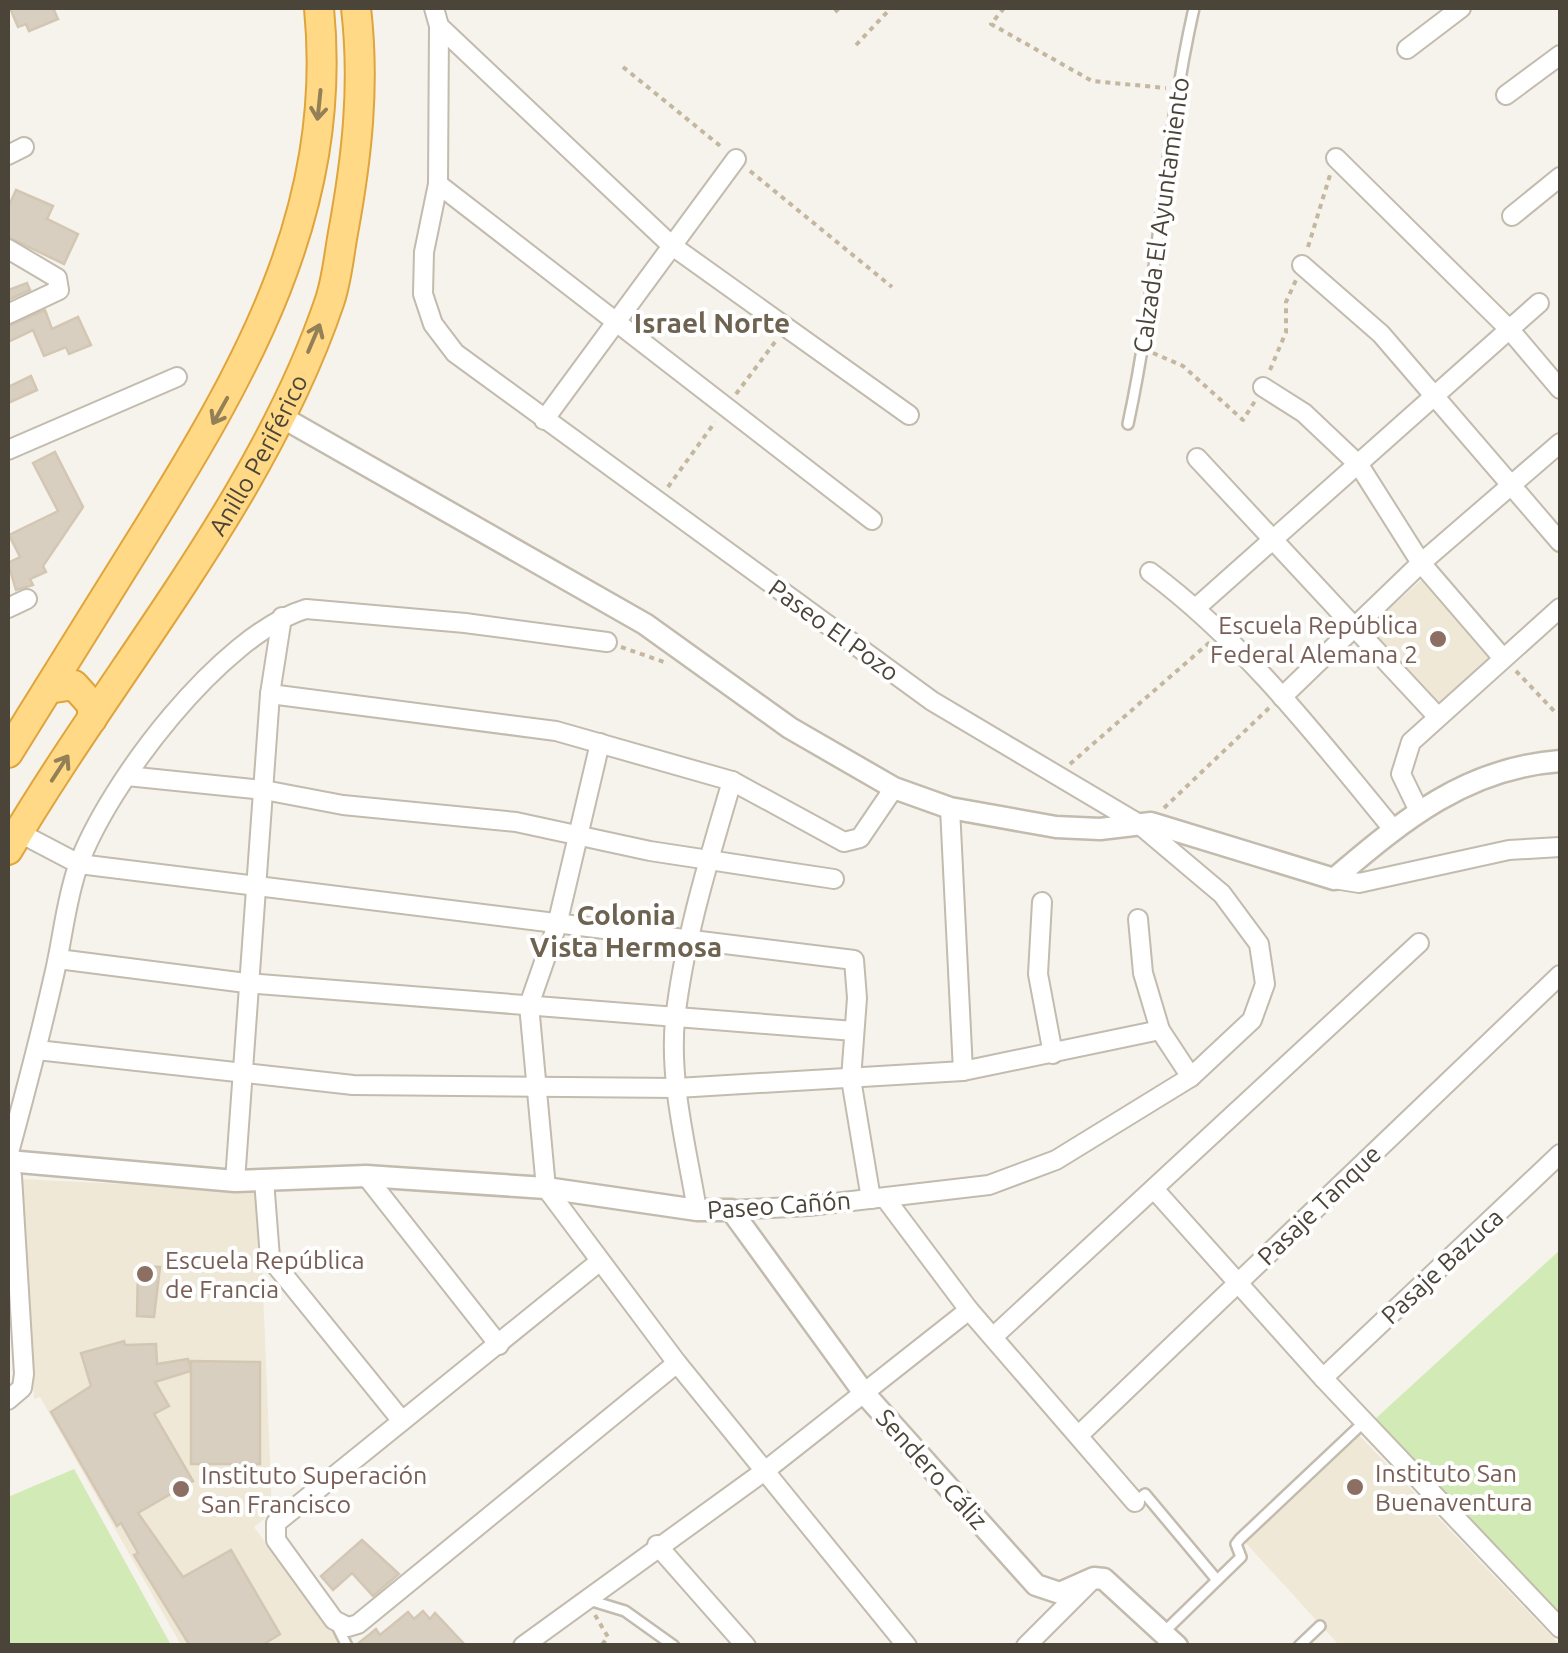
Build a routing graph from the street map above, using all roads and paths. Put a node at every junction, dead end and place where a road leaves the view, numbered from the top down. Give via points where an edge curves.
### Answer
1 (319, 8) edge
2 (356, 8) edge
3 (890, 8) edge
4 (1004, 8) edge
5 (1194, 8) edge
6 (1461, 8) edge
7 (436, 17) edge
8 (856, 46) dead end
9 (1407, 49) dead end
10 (1560, 54) edge
11 (622, 67) dead end
12 (1175, 90) junction
13 (1506, 95) dead end
14 (1336, 158) joint
15 (736, 159) junction
16 (1560, 176) edge
17 (438, 184) junction
18 (1512, 216) dead end
19 (671, 245) junction
20 (8, 249) edge
21 (1302, 265) junction
22 (892, 287) dead end
23 (1539, 303) dead end
24 (8, 314) edge
25 (616, 320) junction
26 (1510, 330) junction
27 (1144, 350) junction
28 (177, 378) dead end
29 (1263, 387) junction
30 (1560, 389) edge
31 (1436, 395) junction
32 (909, 415) dead end
33 (280, 416) junction
34 (544, 420) junction
35 (1128, 424) dead end
36 (1560, 443) edge
37 (8, 450) edge
38 (1197, 458) dead end
39 (1359, 465) junction
40 (1512, 487) junction
41 (872, 520) dead end
42 (1274, 536) junction
43 (1560, 542) edge
44 (1421, 563) junction
45 (1150, 572) dead end
46 (27, 599) dead end
47 (1197, 607) junction
48 (8, 608) edge
49 (1560, 608) edge
50 (282, 617) junction
51 (1357, 627) junction
52 (1221, 632) junction
53 (607, 642) dead end
54 (1502, 657) junction
55 (48, 689) junction
56 (270, 694) junction
57 (1282, 696) junction
58 (1555, 712) dead end
59 (1437, 716) junction
60 (92, 719) junction
61 (600, 744) junction
62 (8, 753) edge
63 (1560, 761) edge
64 (1058, 774) junction
65 (126, 776) junction
66 (732, 781) junction
67 (894, 788) junction
68 (264, 790) junction
69 (950, 808) junction
70 (1418, 810) junction
71 (1145, 823) junction
72 (1393, 829) junction
73 (578, 835) junction
74 (13, 841) edge
75 (1560, 847) edge
76 (708, 862) junction
77 (79, 864) junction
78 (1334, 879) junction
79 (834, 880) dead end
80 (258, 889) junction
81 (1042, 902) dead end
82 (1138, 918) dead end
83 (558, 925) junction
84 (689, 942) junction
85 (1419, 943) dead end
86 (58, 959) junction
87 (1560, 975) edge
88 (246, 983) junction
89 (529, 1005) junction
90 (676, 1016) junction
91 (1160, 1030) junction
92 (854, 1032) junction
93 (37, 1050) junction
94 (1053, 1054) junction
95 (963, 1071) junction
96 (241, 1076) junction
97 (1191, 1077) junction
98 (851, 1079) junction
99 (678, 1088) junction
100 (534, 1090) junction
101 (1560, 1154) edge
102 (8, 1160) edge
103 (366, 1176) junction
104 (235, 1180) junction
105 (264, 1180) junction
106 (546, 1188) junction
107 (1154, 1188) junction
108 (878, 1198) junction
109 (697, 1210) junction
110 (731, 1210) junction
111 (599, 1262) junction
112 (1239, 1281) junction
113 (968, 1310) junction
114 (993, 1337) junction
115 (499, 1344) junction
116 (677, 1363) junction
117 (1324, 1378) junction
118 (864, 1393) junction
119 (8, 1400) edge
120 (402, 1421) junction
121 (1364, 1422) junction
122 (1079, 1435) junction
123 (766, 1470) junction
124 (1135, 1502) joint
125 (657, 1545) junction
126 (1094, 1578) junction
127 (1217, 1580) junction
128 (584, 1598) junction
129 (334, 1620) junction
130 (1320, 1626) dead end
131 (1560, 1628) edge
132 (1172, 1642) edge
133 (904, 1645) edge
134 (347, 1646) edge
135 (523, 1646) edge
136 (600, 1646) edge
137 (674, 1646) edge
138 (746, 1646) edge
139 (1026, 1646) edge
140 (1298, 1646) edge

1 -> 55 highway, Anillo Periférico via 324,61 311,180 277,287 224,406
33 -> 2 highway, Anillo Periférico via 330,299 349,201 363,64
3 - 8 path
4 - 12 path via 991,24 1092,81
5 - 12 lane, Calzada El Ayuntamiento
6 - 9 street
7 - 17 street, Paseo El Pozo
7 - 19 street
10 - 13 street
11 - 15 path
12 - 27 lane, Calzada El Ayuntamiento
14 - 21 path
14 - 26 street
15 - 19 street
15 - 22 path
16 - 18 street
17 - 25 street
17 - 34 street, Paseo El Pozo via 424,252 423,294 432,324 455,353
19 - 25 street
19 - 32 street
20 - 24 street via 57,278 59,290
21 - 29 path via 1286,302 1286,332
21 - 31 street via 1381,334
23 - 26 street
25 - 34 street
25 - 41 street
26 - 30 street
26 - 31 street
27 - 29 path via 1184,366 1243,420
27 - 35 lane, Calzada El Ayuntamiento
28 - 37 street
29 - 39 street
31 - 39 street
31 - 40 street
33 - 60 highway, Anillo Periférico
33 - 67 street via 646,624 790,728
34 - 64 street, Paseo El Pozo via 932,701
36 - 40 street
38 - 42 street
39 - 42 street
39 - 44 street
40 - 43 street
40 - 44 street
42 - 47 street
42 - 51 street
44 - 51 street
44 - 54 street
45 - 47 street
46 - 48 street
47 - 52 street
49 - 54 street
50 - 53 street via 335,610
50 - 56 street
50 - 65 street via 234,652
51 - 57 street
51 - 59 street
52 - 57 street
52 - 64 path
54 - 58 path
54 - 59 street
55 - 60 highway via 74,685 86,693
55 - 62 highway, Anillo Periférico
56 - 61 street via 556,731
56 - 68 street
57 - 71 path
57 - 72 street
59 - 70 street via 1404,755 1400,774
74 -> 60 highway, Anillo Periférico
61 - 66 street
61 - 73 street
63 - 70 street via 1466,782
64 - 71 street, Paseo El Pozo
65 - 68 street
65 - 77 street
66 - 67 street via 844,842 860,838
66 - 76 street
67 - 69 street
68 - 73 street
68 - 80 street
69 - 71 street via 1056,827
69 - 95 street
70 - 72 street
71 - 78 street, Paseo El Pozo
71 - 97 street, Paseo Cañón via 1222,894 1259,944 1266,984 1252,1020
72 - 78 street
73 - 76 street
73 - 83 street
74 - 77 street
75 - 78 street via 1509,850 1359,883
76 - 79 street
76 - 84 street
77 - 80 street
77 - 86 street
80 - 83 street
80 - 88 street
81 - 94 street via 1038,974
82 - 91 street via 1143,974
83 - 84 street
83 - 89 street
84 - 90 street
84 - 92 street via 854,960
85 - 107 street
86 - 88 street
86 - 93 street
87 - 112 street, Pasaje Tanque
88 - 89 street
88 - 96 street
89 - 90 street
89 - 100 street
90 - 92 street
90 - 99 street
91 - 94 street
91 - 97 street
92 - 98 street
93 - 96 street
93 - 102 street
94 - 95 street
95 - 98 street
96 - 100 street
96 - 104 street
97 - 108 street, Paseo Cañón via 1056,1160 988,1185
98 - 99 street
98 - 108 street
99 - 100 street
99 - 109 street
100 - 106 street
101 - 117 street, Pasaje Bazuca
102 - 104 street, Paseo Cañón
102 - 119 street via 24,1374 22,1388
103 - 105 street, Paseo Cañón
103 - 106 street, Paseo Cañón
103 - 115 street
104 - 105 street, Paseo Cañón
105 - 120 street via 270,1258
106 - 109 street, Paseo Cañón
106 - 111 street
107 - 112 street
107 - 114 street
108 - 110 street, Paseo Cañón
108 - 113 street
109 - 110 street, Paseo Cañón
110 - 118 street, Sendero Cáliz
111 - 115 street
111 - 116 street
112 - 117 street
112 - 122 street, Pasaje Tanque
113 - 114 street
113 - 118 street
114 - 122 street
115 - 120 street
116 - 123 street
116 - 129 street via 358,1624
117 - 121 street
118 - 123 street
118 - 126 street, Sendero Cáliz via 1036,1585 1060,1592
120 - 129 street via 273,1529
121 - 127 lane via 1240,1539 1242,1557
121 - 131 street
122 - 124 street
123 - 125 street
123 - 133 street
124 - 127 lane via 1144,1494
125 - 128 street
125 - 138 street
126 - 132 street via 1115,1585
126 - 139 street
127 - 132 lane
128 - 135 street
128 - 136 path via 608,1637
128 - 137 lane via 625,1611
129 - 134 lane
130 - 140 lane

